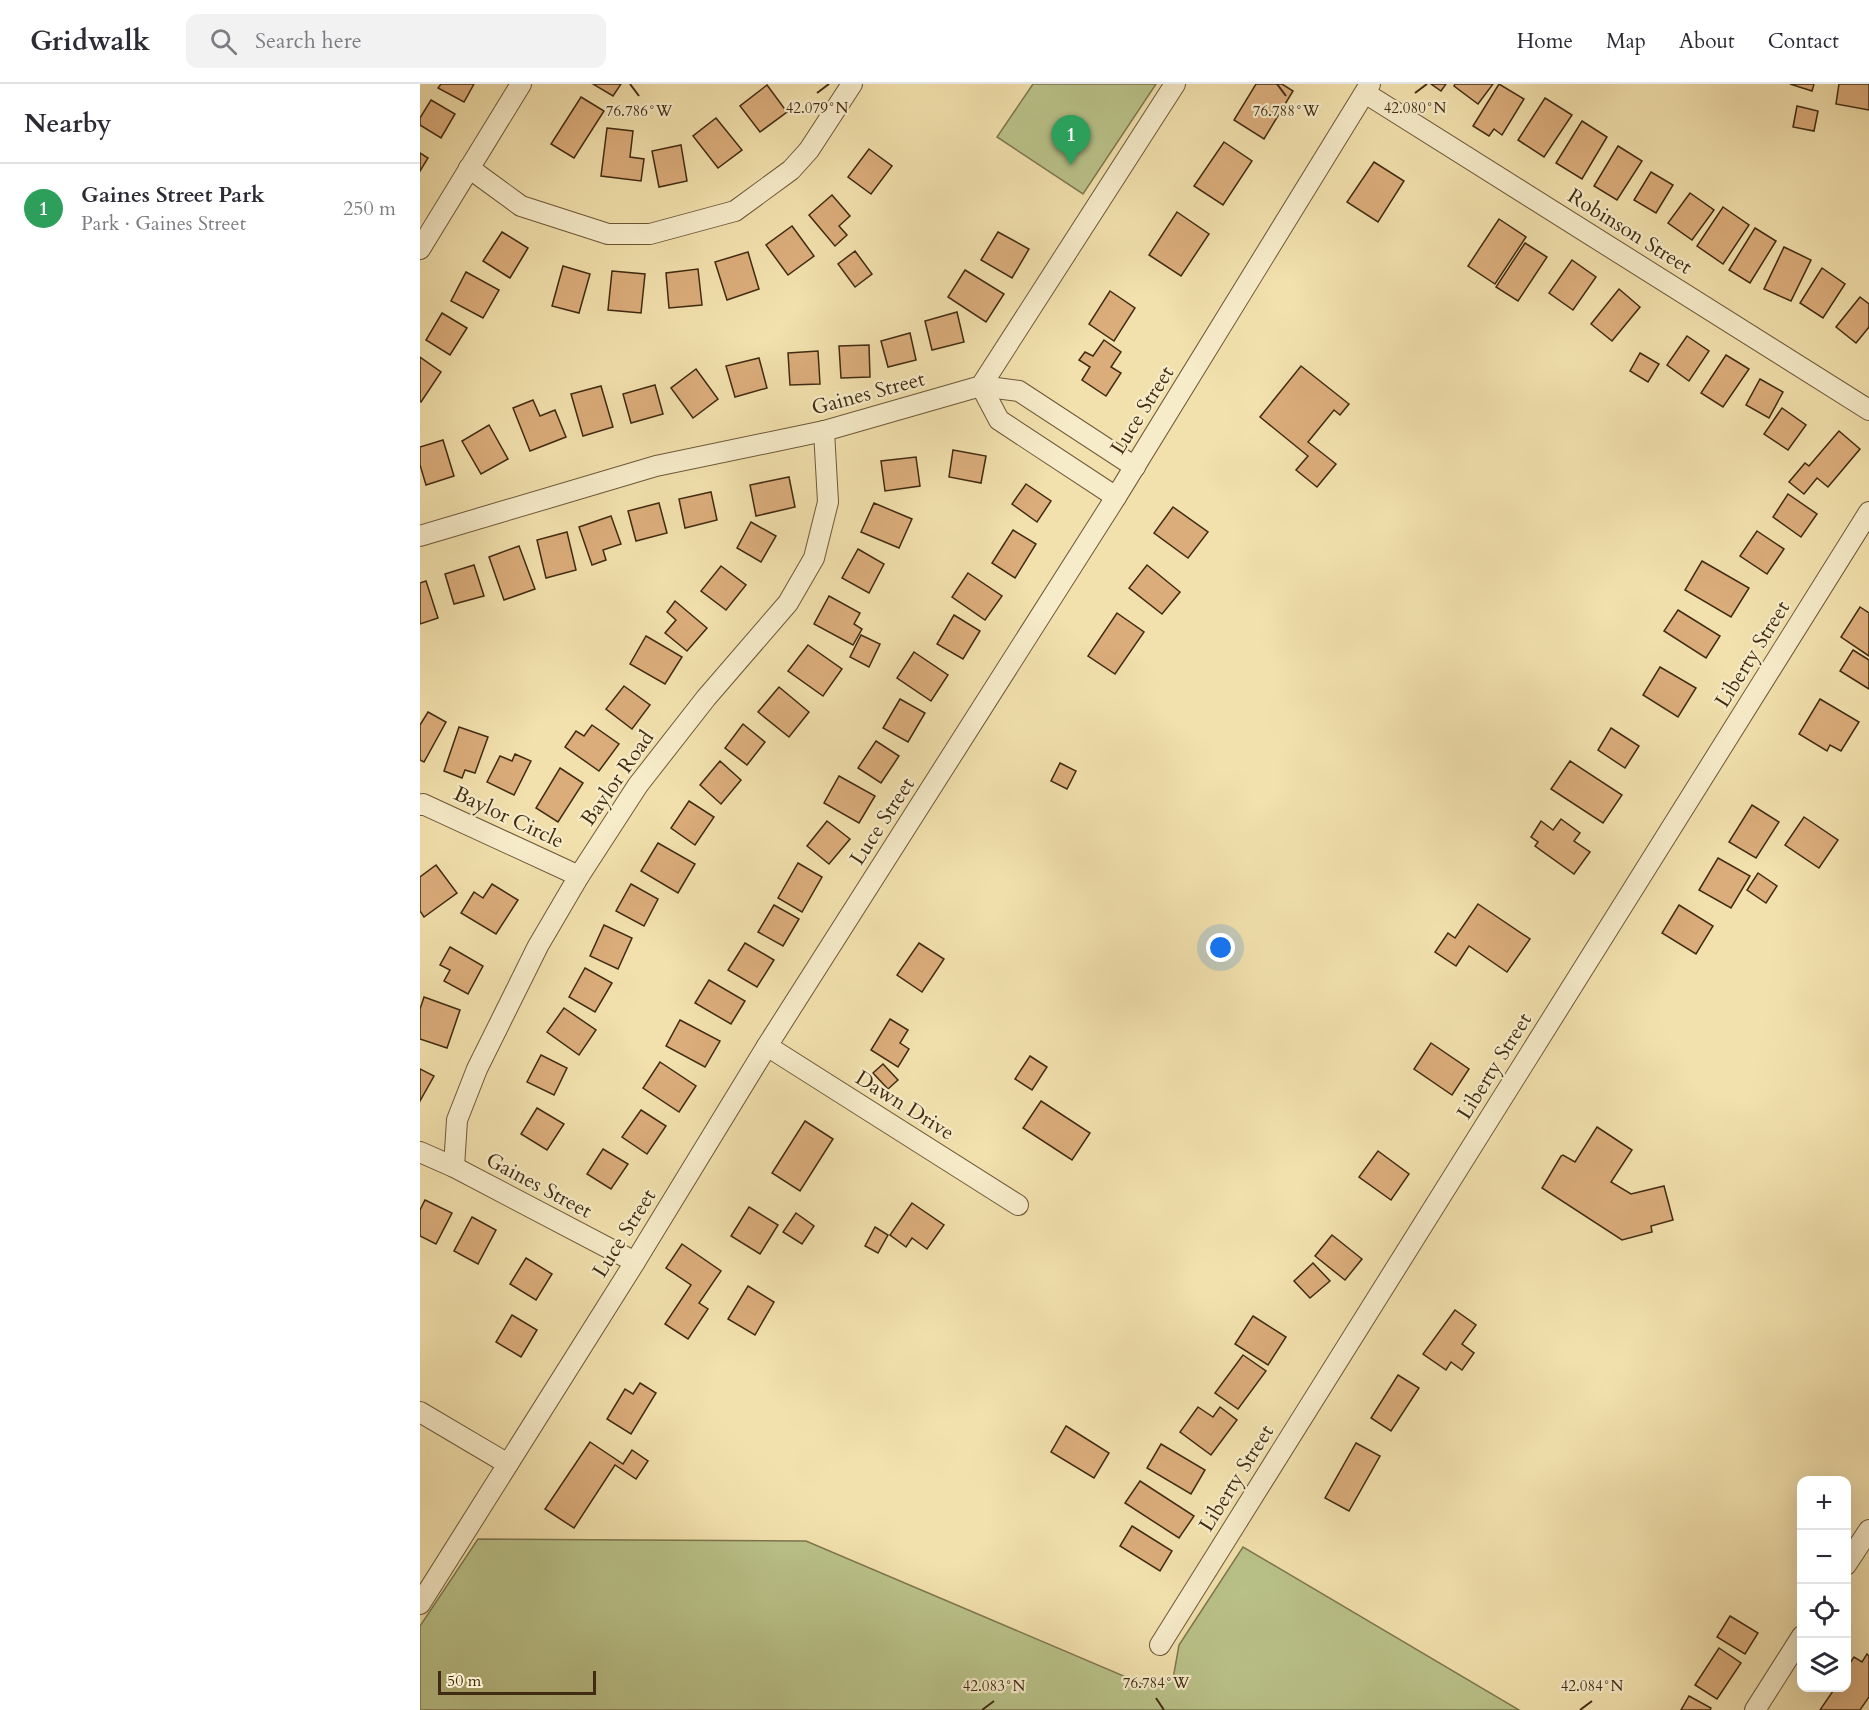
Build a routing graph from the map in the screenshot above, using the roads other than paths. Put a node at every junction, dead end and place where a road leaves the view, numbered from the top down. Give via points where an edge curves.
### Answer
1 (521, 84) edge
2 (852, 84) edge
3 (1175, 84) edge
4 (1368, 88) edge
5 (470, 168) junction
6 (420, 249) edge
7 (981, 386) junction
8 (1869, 410) edge
9 (824, 431) junction
10 (1135, 467) junction
11 (1116, 497) junction
12 (1869, 512) edge
13 (420, 536) edge
14 (420, 805) edge
15 (579, 876) junction
16 (766, 1046) junction
17 (420, 1152) edge
18 (454, 1167) junction
19 (1018, 1205) dead end
20 (635, 1262) junction
21 (420, 1412) edge
22 (508, 1464) junction
23 (1869, 1530) edge
24 (1851, 1557) edge
25 (420, 1604) edge
26 (1801, 1638) edge
27 (1160, 1645) dead end
28 (1755, 1710) edge

1 - 5 street
2 - 5 street via 809,150 791,170 735,211 651,234 608,234 521,206
3 - 7 street
4 - 8 street, Robinson Street
4 - 10 street, Luce Street
5 - 6 street
7 - 9 street, Gaines Street
7 - 10 street via 1019,391
7 - 11 street via 999,420
9 - 13 street, Gaines Street via 656,466
9 - 15 street, Baylor Road via 828,502 814,558 788,603 638,785
10 - 11 street, Luce Street
11 - 16 street, Luce Street
12 - 27 street, Liberty Street
14 - 15 street, Baylor Circle
15 - 18 street, Baylor Road via 538,945 477,1069 458,1120
16 - 19 street, Dawn Drive
16 - 20 street, Luce Street
17 - 18 street, Gaines Street
18 - 20 street, Gaines Street
20 - 22 street, Luce Street
21 - 22 street
22 - 25 street, Luce Street
23 - 24 street
26 - 28 street

